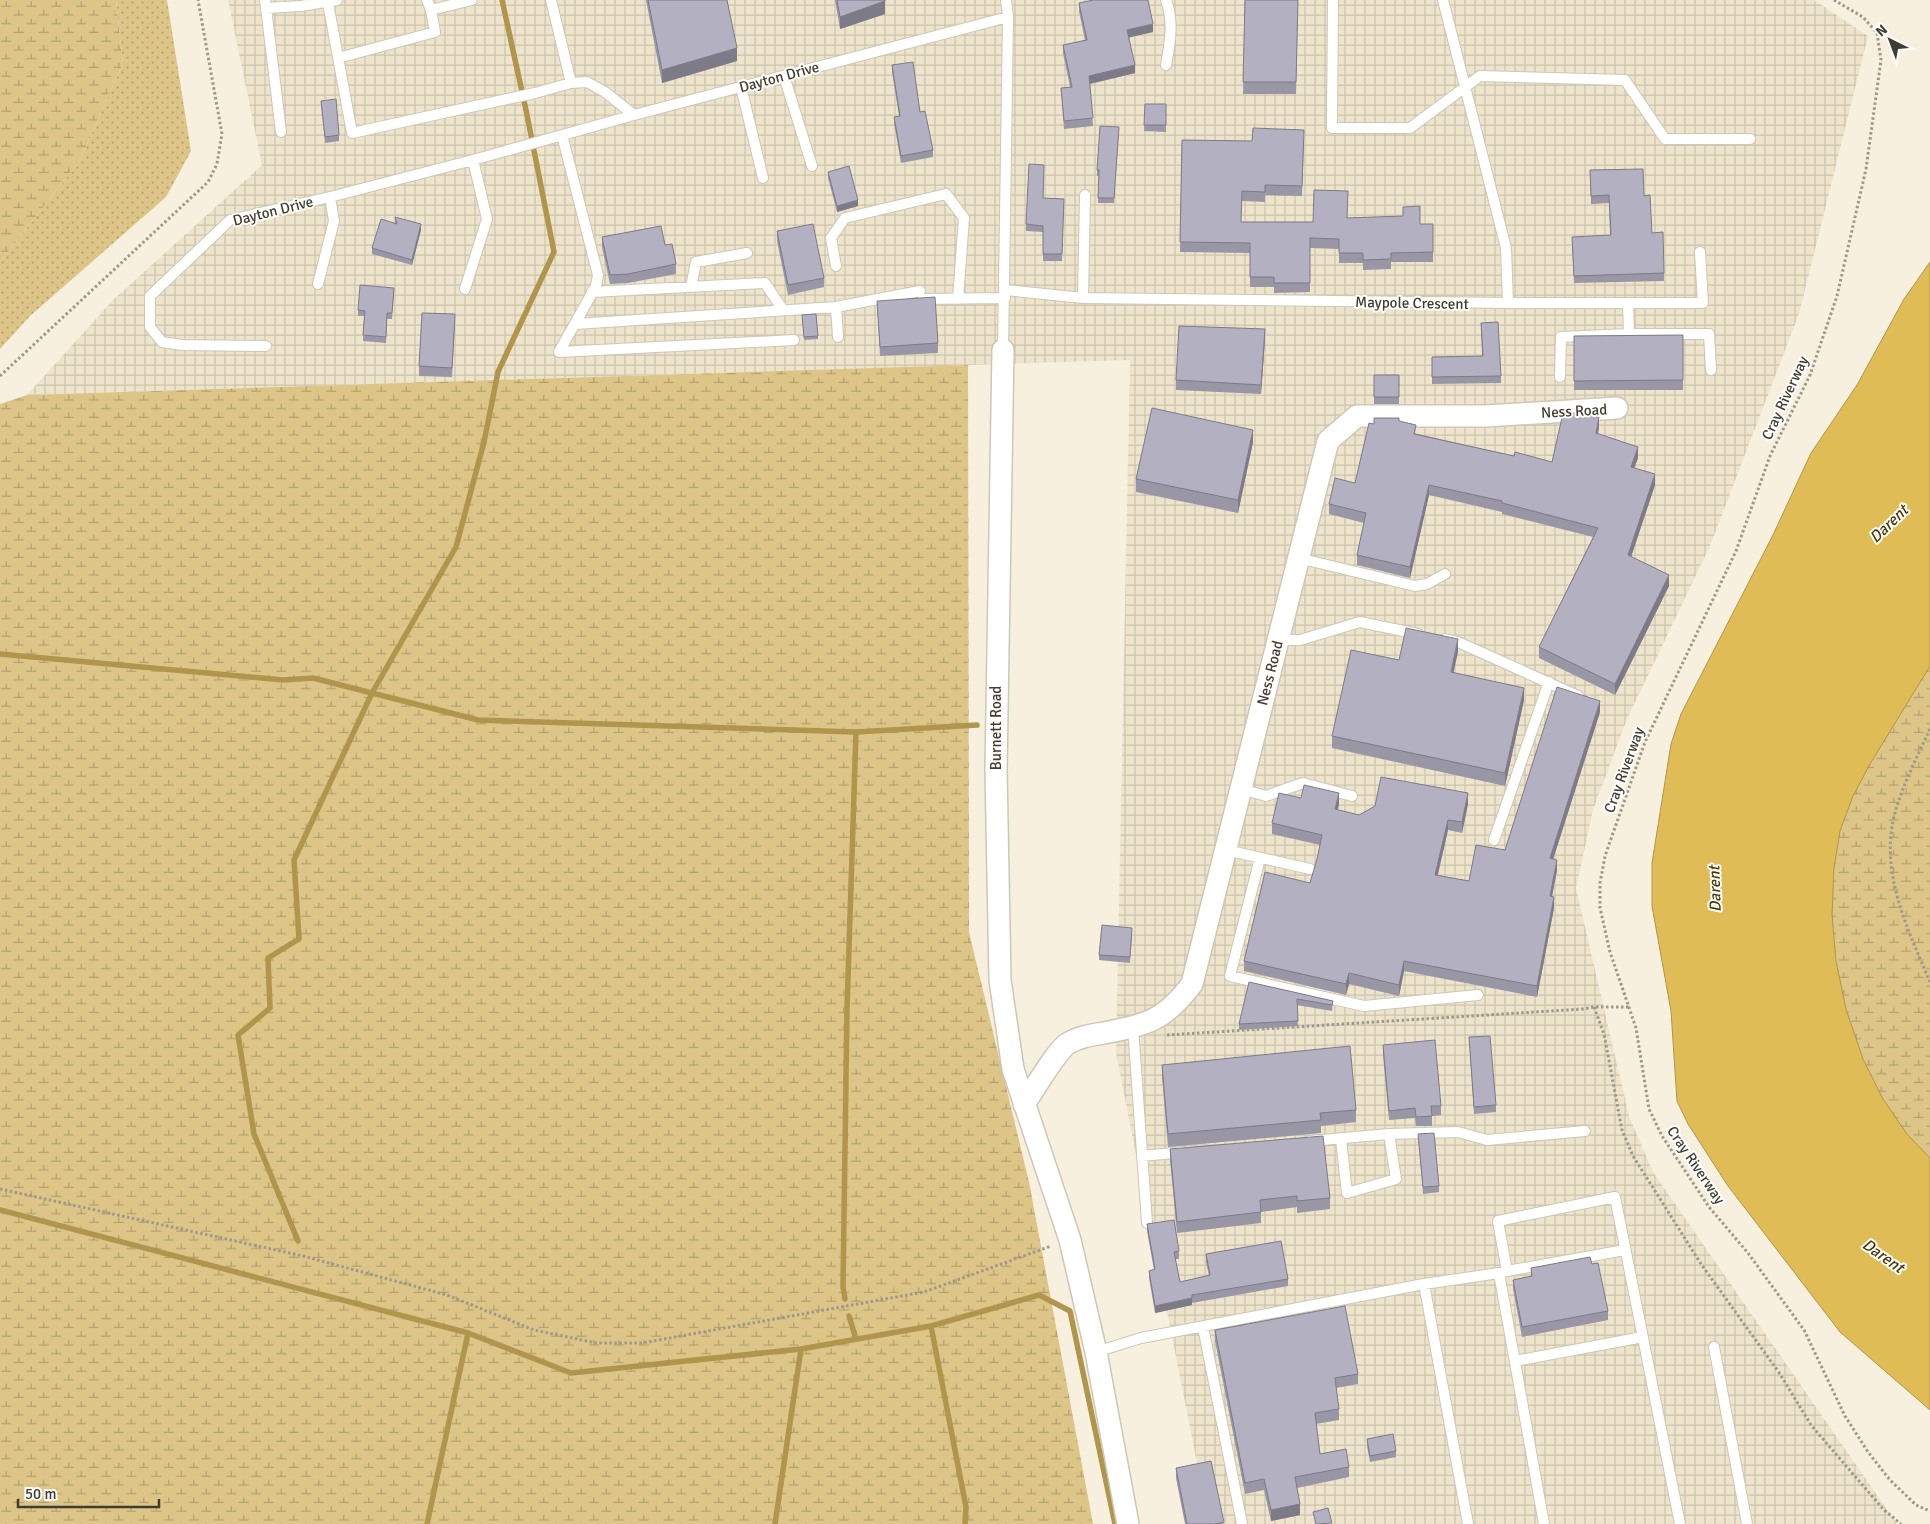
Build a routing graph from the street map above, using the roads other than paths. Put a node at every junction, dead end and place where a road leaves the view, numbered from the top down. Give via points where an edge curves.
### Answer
1 (472, 0) edge
2 (551, 0) edge
3 (1006, 0) edge
4 (1166, 0) edge
5 (1333, 0) edge
6 (1443, 0) edge
7 (333, 1) edge
8 (265, 4) edge
9 (429, 5) edge
10 (1008, 18) junction
11 (338, 58) junction
12 (1166, 65) dead end
13 (784, 76) junction
14 (571, 83) junction
15 (741, 87) junction
16 (1466, 87) junction
17 (634, 115) junction
18 (281, 132) dead end
19 (562, 135) junction
20 (1750, 139) dead end
21 (473, 160) junction
22 (812, 166) dead end
23 (763, 178) dead end
24 (1085, 195) dead end
25 (330, 197) junction
26 (1700, 252) dead end
27 (747, 253) dead end
28 (836, 266) dead end
29 (318, 284) dead end
30 (691, 287) junction
31 (465, 289) dead end
32 (920, 291) dead end
33 (592, 292) junction
34 (1005, 294) junction
35 (1083, 298) junction
36 (958, 299) junction
37 (914, 300) edge
38 (1508, 303) junction
39 (1628, 303) junction
40 (836, 306) junction
41 (783, 310) junction
42 (575, 324) junction
43 (1629, 334) junction
44 (838, 337) dead end
45 (794, 340) dead end
46 (266, 346) dead end
47 (1003, 350) joint
48 (1711, 370) dead end
49 (1560, 377) dead end
50 (1617, 408) dead end
51 (1298, 558) junction
52 (1445, 574) dead end
53 (1278, 640) junction
54 (1549, 682) junction
55 (1588, 700) edge
56 (1241, 789) junction
57 (1352, 796) dead end
58 (1494, 840) dead end
59 (1226, 850) junction
60 (1260, 858) junction
61 (1310, 869) dead end
62 (1478, 995) dead end
63 (1133, 1027) junction
64 (1024, 1104) junction
65 (1585, 1131) dead end
66 (1389, 1134) junction
67 (1341, 1139) junction
68 (1301, 1142) edge
69 (1192, 1152) edge
70 (1142, 1156) junction
71 (1147, 1223) edge
72 (1625, 1250) junction
73 (1503, 1272) junction
74 (1424, 1284) junction
75 (1203, 1326) junction
76 (1643, 1337) junction
77 (1714, 1347) dead end
78 (1096, 1352) junction
79 (1515, 1361) junction
80 (1128, 1524) edge
81 (1242, 1524) edge
82 (1468, 1524) edge
83 (1544, 1524) edge
84 (1680, 1524) edge
85 (1747, 1524) edge

1 - 9 lane
2 - 14 lane
3 - 10 lane
4 - 12 lane via 1171,37
5 - 16 lane via 1332,128 1410,128
6 - 16 lane
7 - 8 lane
7 - 11 lane
8 - 18 lane
9 - 11 lane via 435,32
10 - 13 lane, Dayton Drive
10 - 34 lane
11 - 14 lane via 352,133
13 - 15 lane, Dayton Drive
13 - 22 lane
14 - 17 lane via 587,82
15 - 17 lane, Dayton Drive
15 - 23 lane
16 - 20 lane via 1480,76 1625,80 1665,139
16 - 38 lane via 1506,248
17 - 19 lane, Dayton Drive
19 - 21 lane, Dayton Drive
19 - 33 lane via 598,275
21 - 25 lane, Dayton Drive
21 - 31 lane via 487,219
24 - 35 lane
25 - 29 lane via 334,221
25 - 46 lane, Dayton Drive via 230,220 150,296 150,327 162,342
26 - 39 lane, Maypole Crescent via 1703,303
27 - 30 lane via 696,262
28 - 36 lane via 831,238 845,218 946,194 964,218
30 - 33 lane
30 - 41 lane via 765,284
32 - 40 lane
33 - 42 lane
34 - 35 lane, Maypole Crescent
34 - 36 lane, Maypole Crescent
34 - 47 lane
35 - 38 lane, Maypole Crescent
36 - 37 lane, Maypole Crescent
38 - 39 lane, Maypole Crescent
39 - 43 lane
40 - 41 lane
40 - 44 lane
41 - 42 lane
42 - 45 lane via 559,352
43 - 48 lane via 1709,334
43 - 49 lane via 1560,337
47 - 64 street, Burnett Road via 996,648 997,900 1001,985 1013,1068
50 - 51 street, Ness Road via 1486,416 1357,416 1328,441
51 - 52 lane via 1416,586
51 - 53 street, Ness Road
53 - 54 lane via 1300,640 1360,622 1458,642
53 - 56 street, Ness Road
54 - 55 lane
54 - 58 lane
56 - 57 lane via 1266,796 1303,783
56 - 59 street, Ness Road
59 - 60 lane
59 - 63 street, Ness Road via 1192,984 1176,1005 1158,1019
60 - 61 lane
60 - 62 lane via 1230,976 1364,1006
63 - 64 street, Ness Road via 1080,1038 1067,1044
63 - 70 lane
64 - 78 street, Burnett Road via 1070,1240
65 - 66 lane via 1487,1140 1458,1132
66 - 67 lane
66 - 67 lane via 1396,1179 1347,1193
67 - 68 lane
69 - 70 lane
70 - 71 lane
72 - 73 lane
72 - 73 lane via 1615,1197 1498,1221
72 - 76 lane
73 - 74 lane
73 - 79 lane
74 - 75 lane
74 - 82 lane
75 - 78 lane via 1141,1338
75 - 81 lane
76 - 79 lane
76 - 84 lane
77 - 85 lane
78 - 80 street, Burnett Road
79 - 83 lane

